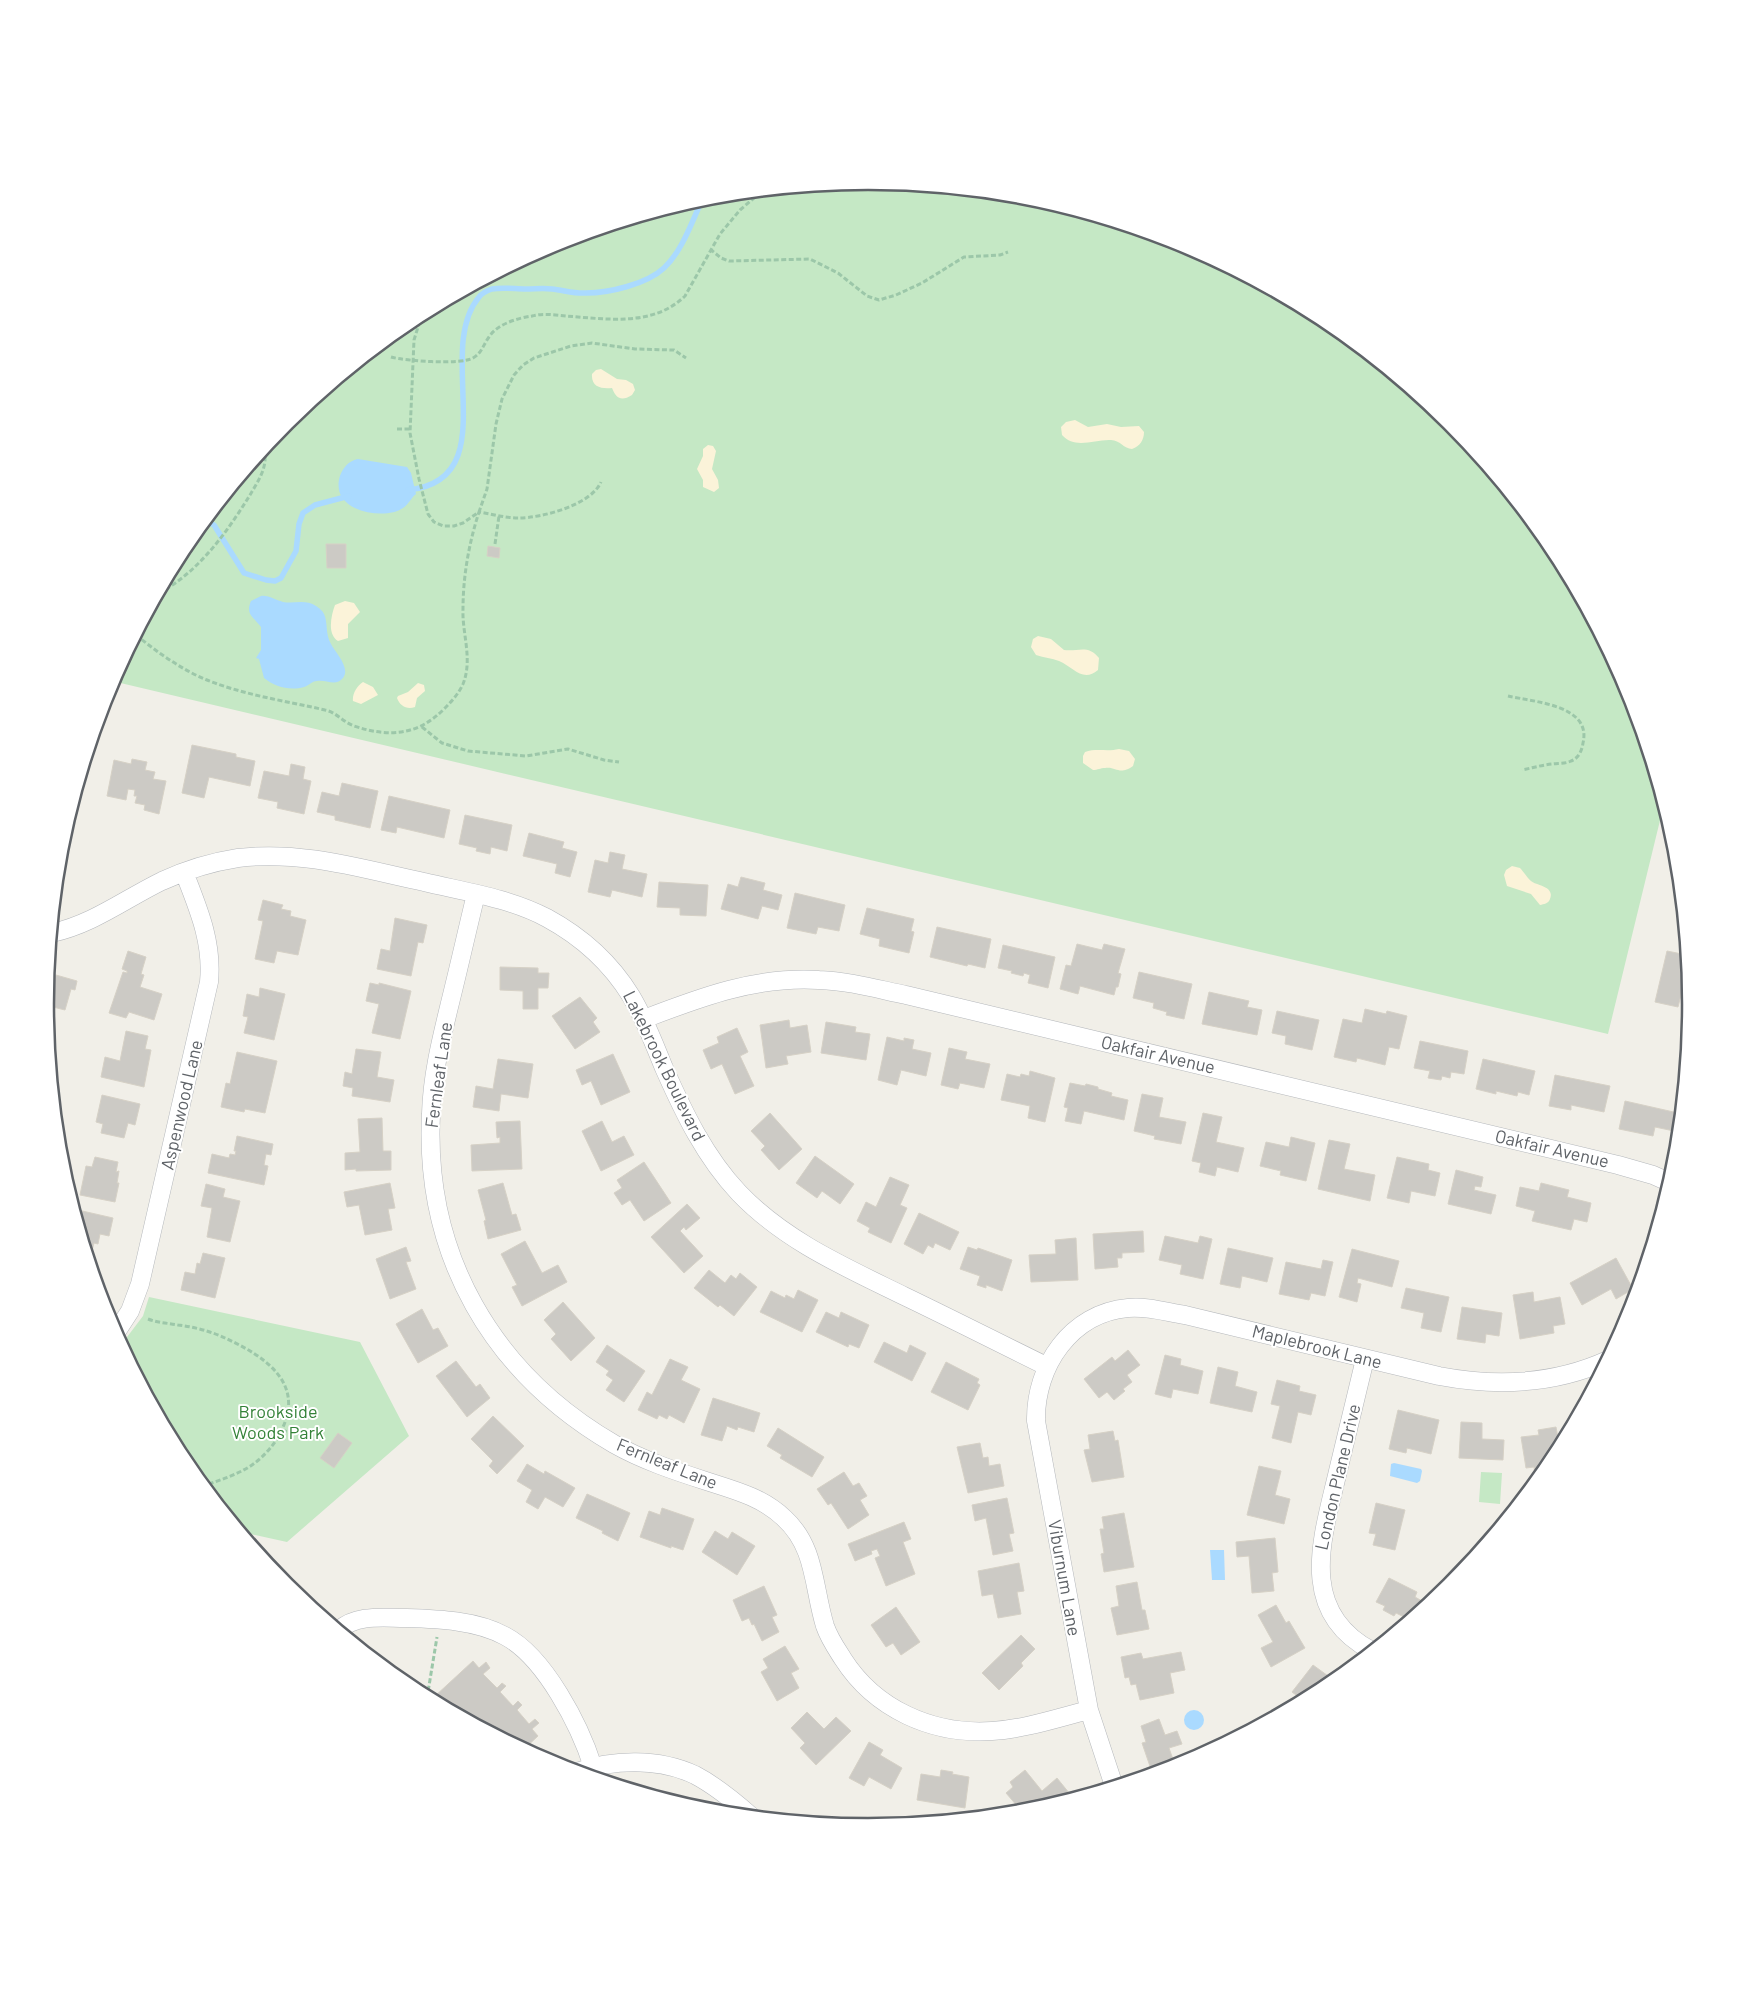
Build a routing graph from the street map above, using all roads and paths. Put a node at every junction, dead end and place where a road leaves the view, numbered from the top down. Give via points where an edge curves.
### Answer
1 (755, 198) edge
2 (710, 249) junction
3 (1008, 252) dead end
4 (418, 325) edge
5 (391, 357) dead end
6 (686, 358) dead end
7 (413, 360) junction
8 (397, 429) dead end
9 (410, 429) junction
10 (265, 457) edge
11 (601, 482) dead end
12 (479, 512) junction
13 (499, 516) junction
14 (496, 544) dead end
15 (169, 587) edge
16 (141, 639) edge
17 (1508, 696) dead end
18 (422, 726) junction
19 (619, 762) dead end
20 (1522, 770) dead end
21 (184, 872) junction
22 (476, 894) junction
23 (57, 931) edge
24 (644, 1019) junction
25 (1664, 1180) edge
26 (148, 1319) dead end
27 (120, 1326) edge
28 (1365, 1359) junction
29 (1600, 1363) edge
30 (1046, 1366) junction
31 (282, 1430) junction
32 (291, 1433) dead end
33 (210, 1483) edge
34 (440, 1620) junction
35 (343, 1627) edge
36 (1367, 1648) edge
37 (429, 1690) edge
38 (1089, 1710) junction
39 (585, 1768) edge
40 (589, 1769) edge
41 (1112, 1781) edge
42 (742, 1809) edge

1 - 2 path via 732,218
2 - 3 path via 730,261 812,260 838,273 867,296 879,300 922,283 964,257
2 - 7 path via 685,296 658,314 621,319 534,315 496,330 480,354 470,360
4 - 7 path
5 - 7 path
6 - 12 path via 674,350 592,343 562,349 523,364 502,399 487,489
7 - 9 path
8 - 9 path
9 - 12 path via 430,519 443,526 454,526
10 - 15 path via 263,470 227,530 196,565
11 - 13 path via 582,500 564,508 527,518
12 - 13 path
12 - 18 path via 464,584 466,676 451,701
13 - 14 path
16 - 18 path via 196,674 222,685 329,711 362,728 393,732
17 - 20 path via 1562,709 1579,719 1584,730 1582,746 1575,760
18 - 19 path via 442,743 468,751 526,756 568,749
21 - 22 street, Lakebrook Boulevard via 238,858 306,857
21 - 23 street, Lakebrook Boulevard via 94,919
21 - 27 street, Aspenwood Lane via 207,937 209,982 140,1284
22 - 24 street, Lakebrook Boulevard via 524,908 573,934 614,971
22 - 38 street, Fernleaf Lane via 437,1062 431,1111 431,1159 436,1202 453,1257 464,1284 501,1348 545,1396 614,1444 643,1458 754,1498 782,1516 806,1548 824,1623 832,1642 860,1682 892,1708 929,1724 977,1732 1013,1729
24 - 25 street, Oakfair Avenue via 746,985 801,979 842,982 1618,1165
24 - 30 street, Lakebrook Boulevard via 701,1143 739,1193 775,1226 832,1260
26 - 31 path via 216,1334 268,1363 281,1377 289,1400
28 - 29 street, Maplebrook Lane via 1439,1376 1499,1383 1538,1381
28 - 30 street, Maplebrook Lane via 1185,1315 1136,1307 1104,1313 1078,1327
28 - 36 street, London Plane Drive via 1320,1554 1320,1578 1338,1623
30 - 38 street, Viburnum Lane via 1037,1399 1036,1420
31 - 32 path
31 - 33 path via 253,1464
34 - 35 street via 364,1619
34 - 37 path
34 - 39 street via 498,1632 536,1662 571,1715 587,1747
38 - 41 street, Viburnum Lane
40 - 42 street via 631,1763 682,1770 713,1786

